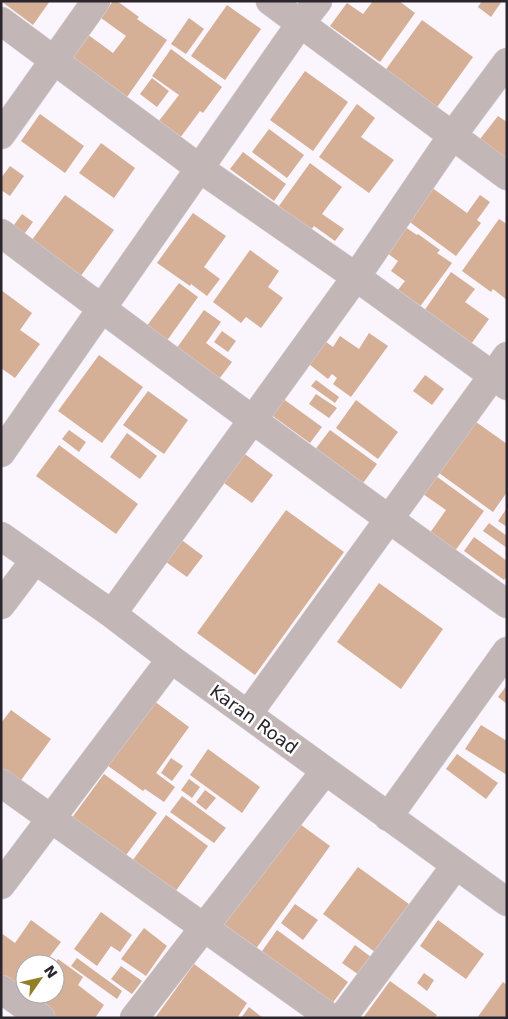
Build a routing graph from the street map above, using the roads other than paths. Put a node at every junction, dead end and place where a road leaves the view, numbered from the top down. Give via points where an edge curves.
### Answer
1 (96, 1) edge
2 (270, 1) edge
3 (318, 1) edge
4 (1, 22) edge
5 (300, 24) junction
6 (54, 60) junction
7 (507, 62) edge
8 (1, 135) edge
9 (452, 136) junction
10 (200, 168) junction
11 (507, 176) edge
12 (1, 233) edge
13 (356, 277) junction
14 (101, 309) junction
15 (502, 373) edge
16 (252, 420) junction
17 (1, 453) edge
18 (389, 519) junction
19 (1, 536) edge
20 (34, 560) junction
21 (1, 604) edge
22 (507, 604) edge
23 (112, 614) junction
24 (507, 651) edge
25 (171, 659) junction
26 (248, 714) junction
27 (326, 771) junction
28 (1, 783) edge
29 (388, 817) junction
30 (52, 819) junction
31 (456, 865) junction
32 (1, 885) edge
33 (507, 902) edge
34 (204, 928) junction
35 (1, 989) edge
36 (40, 1018) edge
37 (134, 1018) edge
38 (331, 1018) edge
39 (342, 1018) edge

1 - 6 street
2 - 5 street
3 - 5 street
4 - 6 street
5 - 9 street
5 - 10 street
6 - 8 street
6 - 10 street
7 - 9 street
9 - 11 street
9 - 13 street
10 - 13 street
10 - 14 street
12 - 14 street
13 - 15 street
13 - 16 street
14 - 16 street
14 - 17 street
15 - 18 street
16 - 18 street
16 - 23 street
18 - 22 street
18 - 26 street
19 - 20 street, Karan Road
20 - 21 street
20 - 23 street, Karan Road
23 - 25 street, Karan Road
24 - 29 street
25 - 26 street, Karan Road
25 - 30 street
26 - 27 street, Karan Road
27 - 29 street, Karan Road
27 - 34 street
28 - 30 street
29 - 31 street, Karan Road
30 - 32 street
30 - 34 street
31 - 33 street, Karan Road
31 - 39 street
34 - 37 street
34 - 38 street
35 - 36 street

